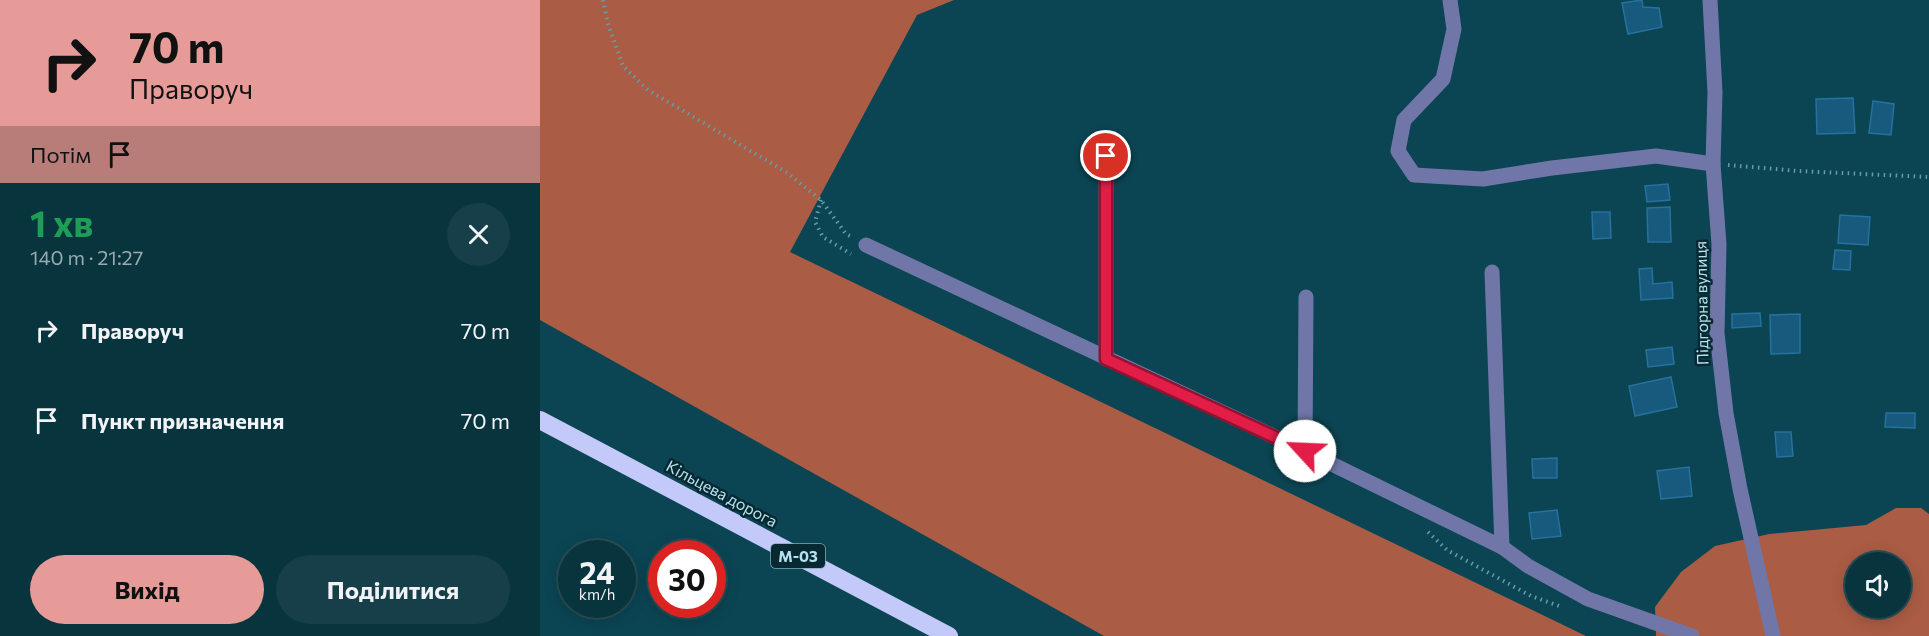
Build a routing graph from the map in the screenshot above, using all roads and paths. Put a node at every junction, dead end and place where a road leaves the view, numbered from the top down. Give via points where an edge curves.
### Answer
1 (603, 0) edge
2 (1450, 0) edge
3 (1710, 0) edge
4 (1106, 156) dead end
5 (1713, 164) junction
6 (1929, 177) edge
7 (866, 245) joint
8 (1492, 272) dead end
9 (1306, 297) dead end
10 (1106, 359) junction
11 (540, 420) edge
12 (1305, 451) junction
13 (1502, 547) junction
14 (949, 636) edge
15 (1692, 636) edge
16 (1773, 636) edge

1 - 7 path via 622,66 648,90 786,172 821,200 846,234
2 - 5 street via 1454,29 1443,79 1404,120 1398,152 1414,176 1483,179 1656,156
3 - 5 street, Підгорна вулиця via 1715,92
4 - 10 street
5 - 6 path
5 - 16 street, Підгорна вулиця via 1719,244 1717,333 1726,413
7 - 10 street
8 - 13 street
9 - 12 street
10 - 12 street
11 - 14 highway, Кільцева дорога / М-03
12 - 13 street
13 - 15 street via 1588,599

